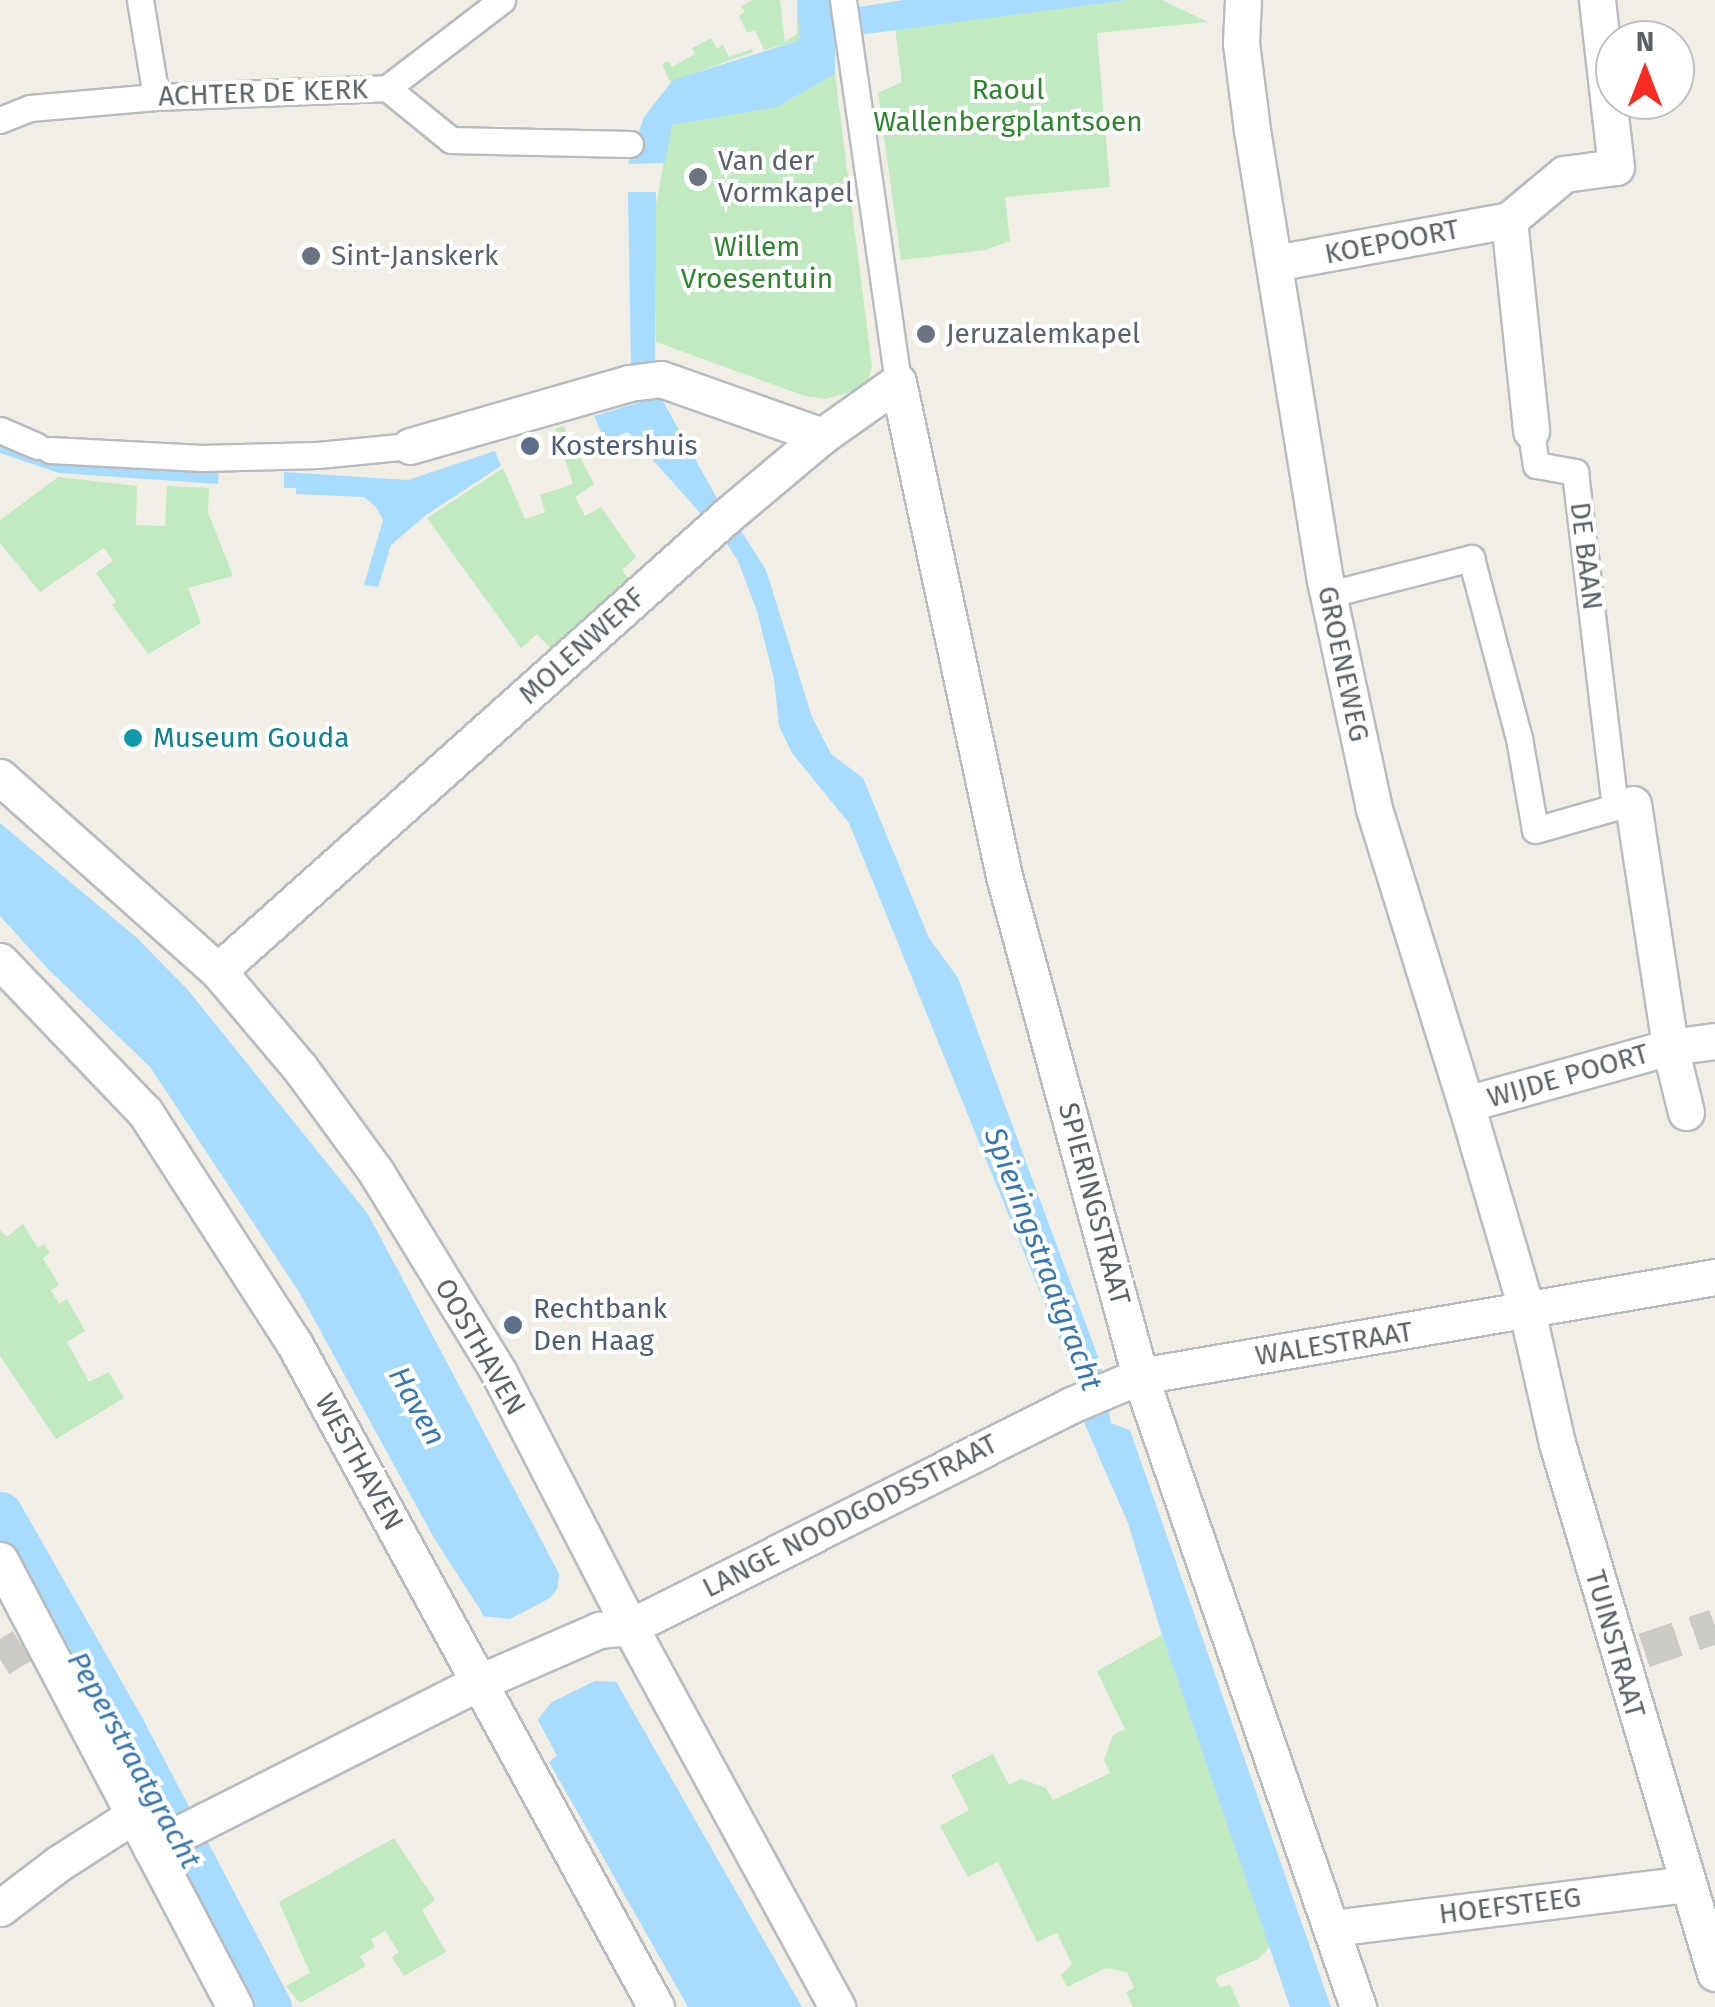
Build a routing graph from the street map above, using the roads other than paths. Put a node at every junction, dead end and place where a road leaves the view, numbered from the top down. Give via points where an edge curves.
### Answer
1 (140, 0) edge
2 (502, 0) edge
3 (1243, 0) edge
4 (1597, 0) edge
5 (843, 3) edge
6 (387, 88) junction
7 (156, 98) junction
8 (0, 120) edge
9 (630, 144) dead end
10 (1509, 220) junction
11 (1275, 263) junction
12 (898, 382) junction
13 (0, 430) edge
14 (1531, 431) joint
15 (822, 436) junction
16 (410, 446) joint
17 (1330, 594) junction
18 (0, 777) edge
19 (1624, 806) junction
20 (0, 961) edge
21 (218, 971) junction
22 (1715, 1041) edge
23 (1670, 1047) junction
24 (1466, 1104) junction
25 (1686, 1112) dead end
26 (1715, 1277) edge
27 (1527, 1311) junction
28 (1130, 1381) junction
29 (1071, 1404) joint
30 (0, 1560) edge
31 (614, 1629) junction
32 (493, 1676) junction
33 (134, 1815) junction
34 (170, 1840) junction
35 (1686, 1884) junction
36 (0, 1908) edge
37 (1706, 1918) edge
38 (1333, 1928) junction
39 (1715, 1973) edge
40 (235, 2007) edge
41 (656, 2007) edge
42 (837, 2007) edge
43 (1358, 2007) edge

1 - 7 street
2 - 6 street
3 - 11 street, GROENEWEG via 1241,43
4 - 10 street via 1616,167 1564,174
5 - 12 street
6 - 7 street, ACHTER DE KERK
6 - 9 street, ACHTER DE KERK via 451,140
7 - 8 street, ACHTER DE KERK via 30,108
10 - 11 street, KOEPOORT
10 - 14 street, DE BAAN
11 - 17 street, GROENEWEG
12 - 15 street, MOLENWERF
12 - 28 street, SPIERINGSTRAAT via 1004,876
13 - 16 street via 44,448 202,458
14 - 19 street, DE BAAN via 1536,465 1575,472
15 - 16 street via 645,381
15 - 21 street, MOLENWERF
17 - 19 street via 1471,558 1520,738 1534,830
17 - 24 street, GROENEWEG via 1374,809
18 - 21 street, OOSTHAVEN
19 - 23 street, DE BAAN
20 - 32 street, WESTHAVEN via 145,1112 294,1343
21 - 31 street, OOSTHAVEN via 376,1172 499,1373
22 - 23 street, WIJDE POORT
23 - 24 street, WIJDE POORT
23 - 25 street, WIJDE POORT
24 - 27 street, GROENEWEG
26 - 27 street, WALESTRAAT
27 - 28 street, WALESTRAAT
27 - 35 street, TUINSTRAAT via 1557,1443 1631,1654
28 - 29 street, WALESTRAAT
28 - 38 street, SPIERINGSTRAAT
29 - 31 street, LANGE NOODGODSSTRAAT
30 - 33 street via 31,1638
31 - 32 street, LANGE NOODGODSSTRAAT
31 - 42 street, OOSTHAVEN
32 - 34 street, LANGE NOODGODSSTRAAT
32 - 41 street, WESTHAVEN
33 - 34 street
33 - 36 street
34 - 40 street
35 - 37 street, TUINSTRAAT
35 - 38 street, HOEFSTEEG
37 - 39 street, TUINSTRAAT
38 - 43 street, SPIERINGSTRAAT

